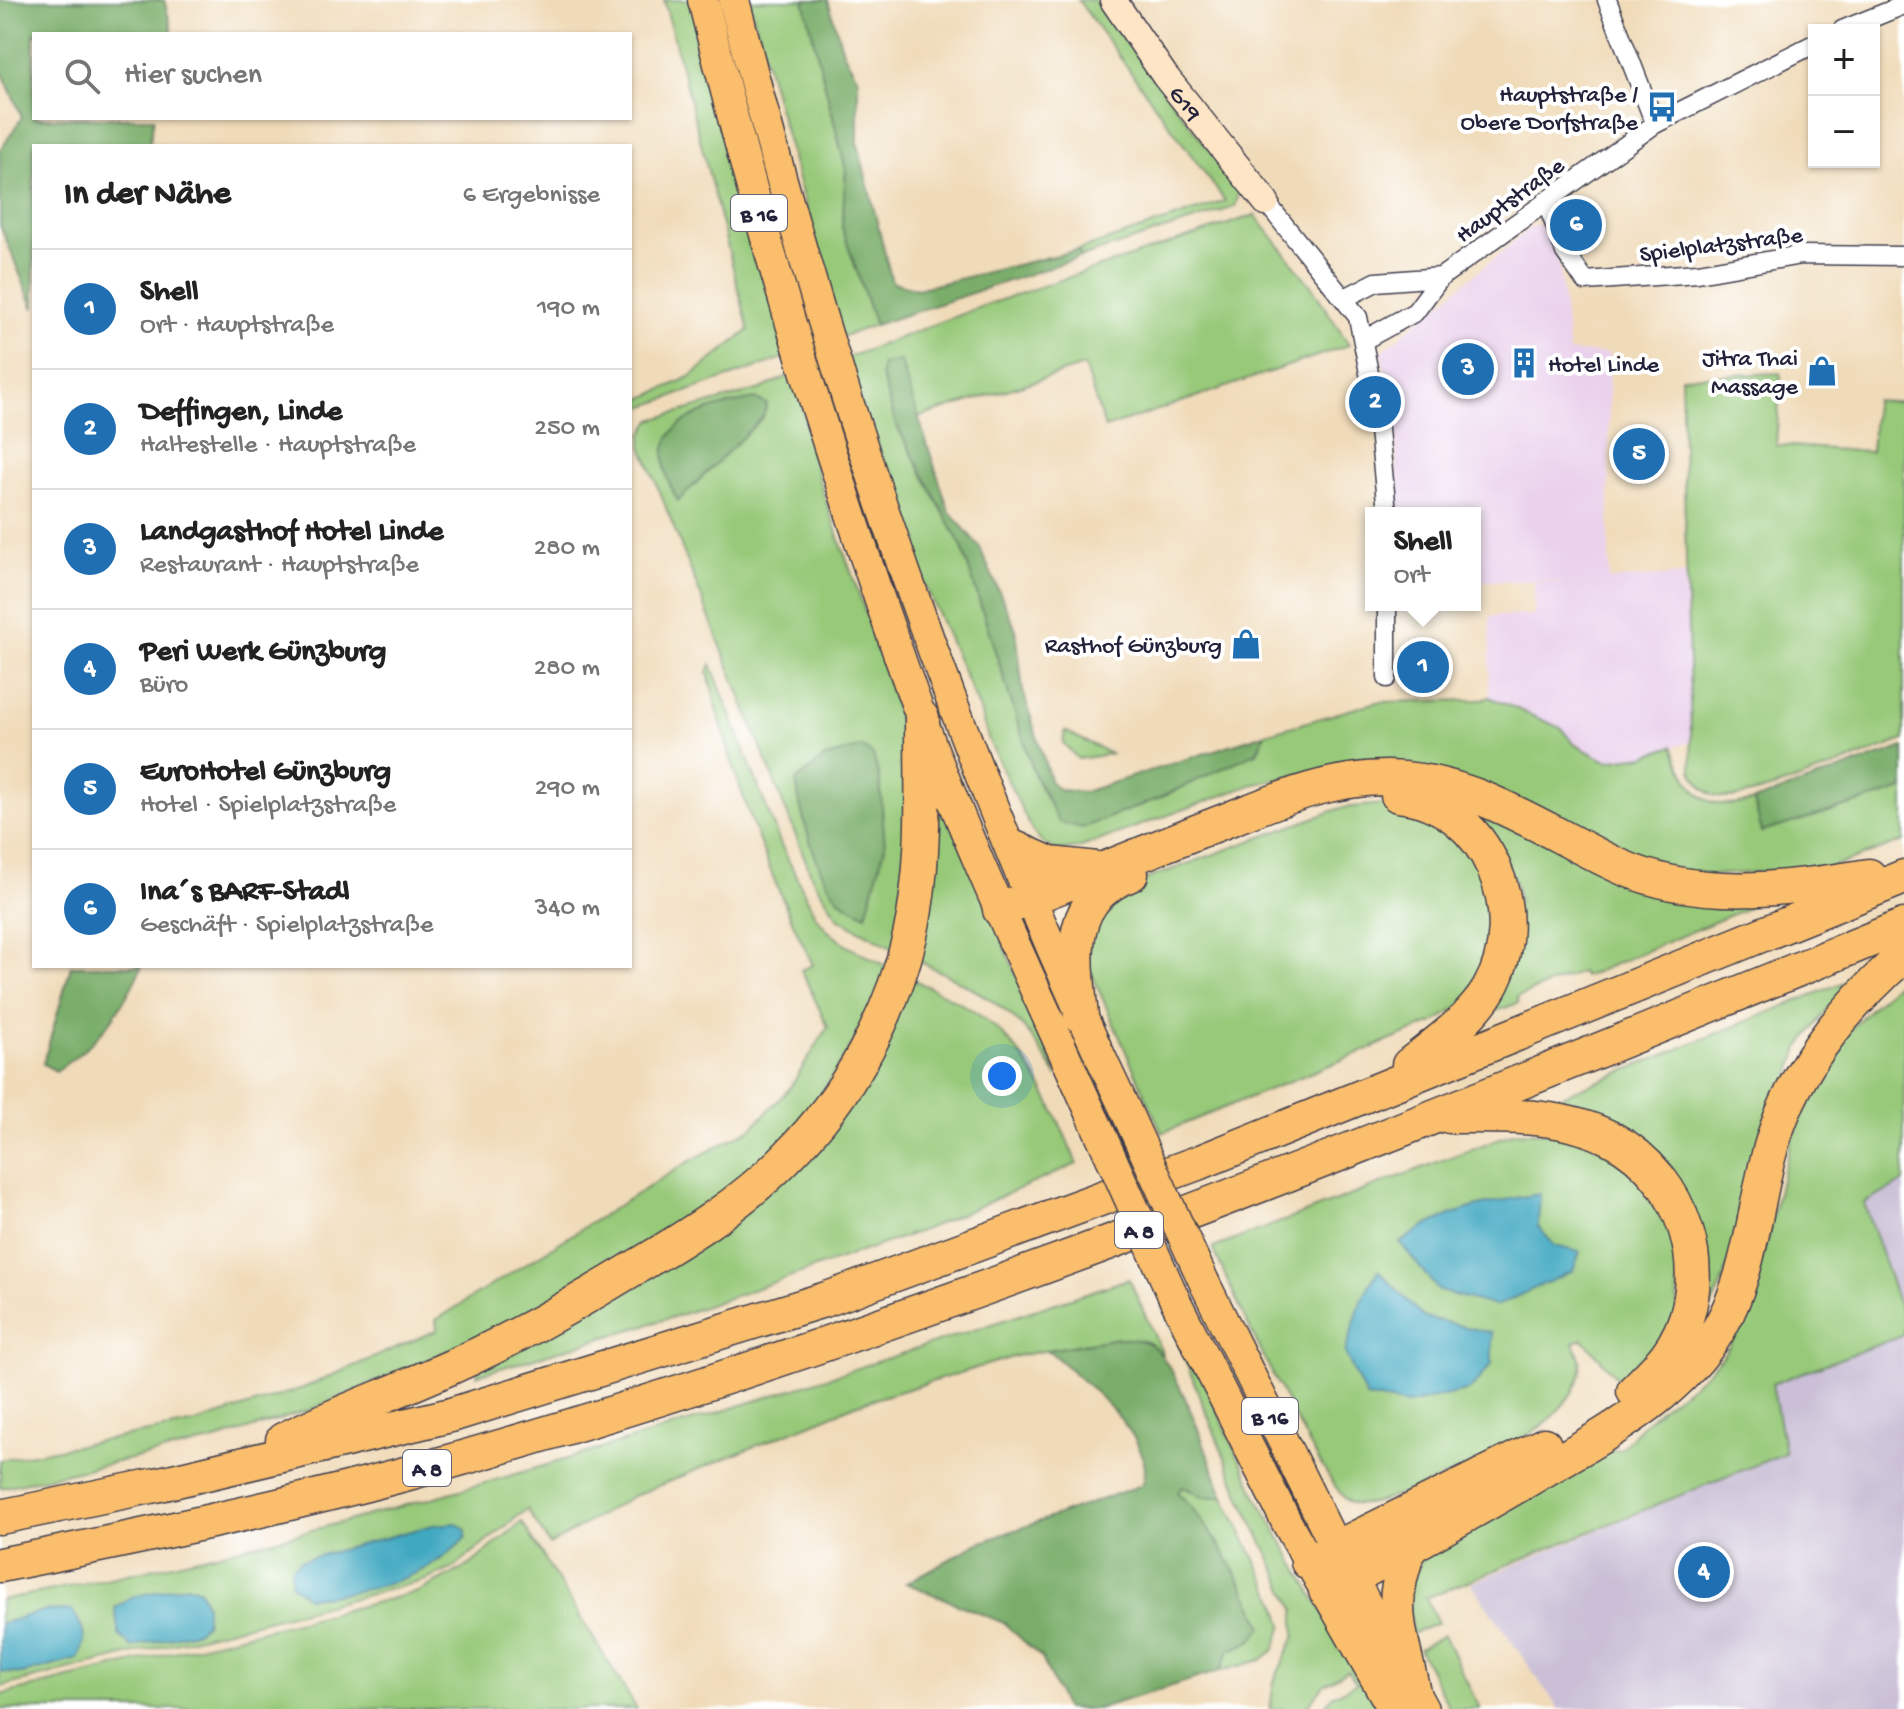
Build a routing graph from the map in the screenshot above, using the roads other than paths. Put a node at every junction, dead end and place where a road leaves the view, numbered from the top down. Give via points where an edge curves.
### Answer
1 (703, 0) edge
2 (734, 0) edge
3 (1113, 0) edge
4 (1607, 0) edge
5 (1904, 5) edge
6 (1857, 24) edge
7 (1808, 47) edge
8 (1655, 124) junction
9 (1546, 201) junction
10 (1266, 202) joint
11 (1904, 256) edge
12 (1441, 277) junction
13 (1345, 298) junction
14 (1364, 340) junction
15 (1386, 507) edge
16 (1387, 611) edge
17 (1387, 678) dead end
18 (922, 718) junction
19 (1012, 847) junction
20 (1102, 869) junction
21 (1904, 870) edge
22 (1904, 877) edge
23 (1033, 898) junction
24 (1000, 910) junction
25 (1904, 926) edge
26 (1904, 955) edge
27 (1081, 1016) junction
28 (1386, 1084) junction
29 (1430, 1117) junction
30 (225, 1469) junction
31 (0, 1517) edge
32 (1409, 1550) junction
33 (1322, 1555) junction
34 (0, 1565) edge
35 (1339, 1585) junction
36 (1410, 1703) edge

1 - 18 main road, B 16 via 737,139 805,364
2 - 19 main road, B 16 via 850,415 953,708
3 - 10 street, G19 via 1165,76
4 - 8 street
5 - 6 street
7 - 8 street, Hauptstraße
8 - 9 street, Hauptstraße
9 - 11 street, Spielplatzstraße via 1565,252 1585,281 1698,273 1801,255
9 - 12 street, Hauptstraße
10 - 13 street
12 - 13 street via 1376,282
12 - 14 street, Hauptstraße via 1415,312
13 - 14 street via 1358,317
14 - 15 street
16 - 17 street
18 - 24 main road, B 16
18 - 30 highway via 923,839 910,935 864,1055 788,1157 673,1246 538,1326
19 - 20 highway via 1050,864
19 - 23 main road, B 16
20 - 21 highway via 1277,800 1327,786 1389,778 1436,784 1493,801 1620,867 1658,880 1767,891
20 - 23 highway
22 - 28 highway, A 8
23 - 24 highway
23 - 27 main road, B 16
24 - 33 main road, B 16, bridge via 1174,1298
25 - 29 highway, A 8
26 - 32 highway via 1863,991 1807,1065 1769,1154 1737,1289 1700,1356 1649,1406
27 - 28 highway via 1079,924 1101,889 1348,796 1406,796 1448,814 1481,844 1503,888 1506,943 1487,992 1456,1026
27 - 33 main road, B 16, bridge
28 - 30 highway, A 8 via 1203,1161 830,1298 451,1415
29 - 33 highway via 1564,1123 1636,1154 1676,1202 1694,1261 1693,1288 1676,1343 1634,1391 1496,1470
29 - 34 highway, A 8 via 1055,1262 666,1396 431,1467
30 - 31 highway, A 8
32 - 35 highway
32 - 36 highway via 1395,1608
33 - 35 main road, B 16
35 - 36 main road, B 16

